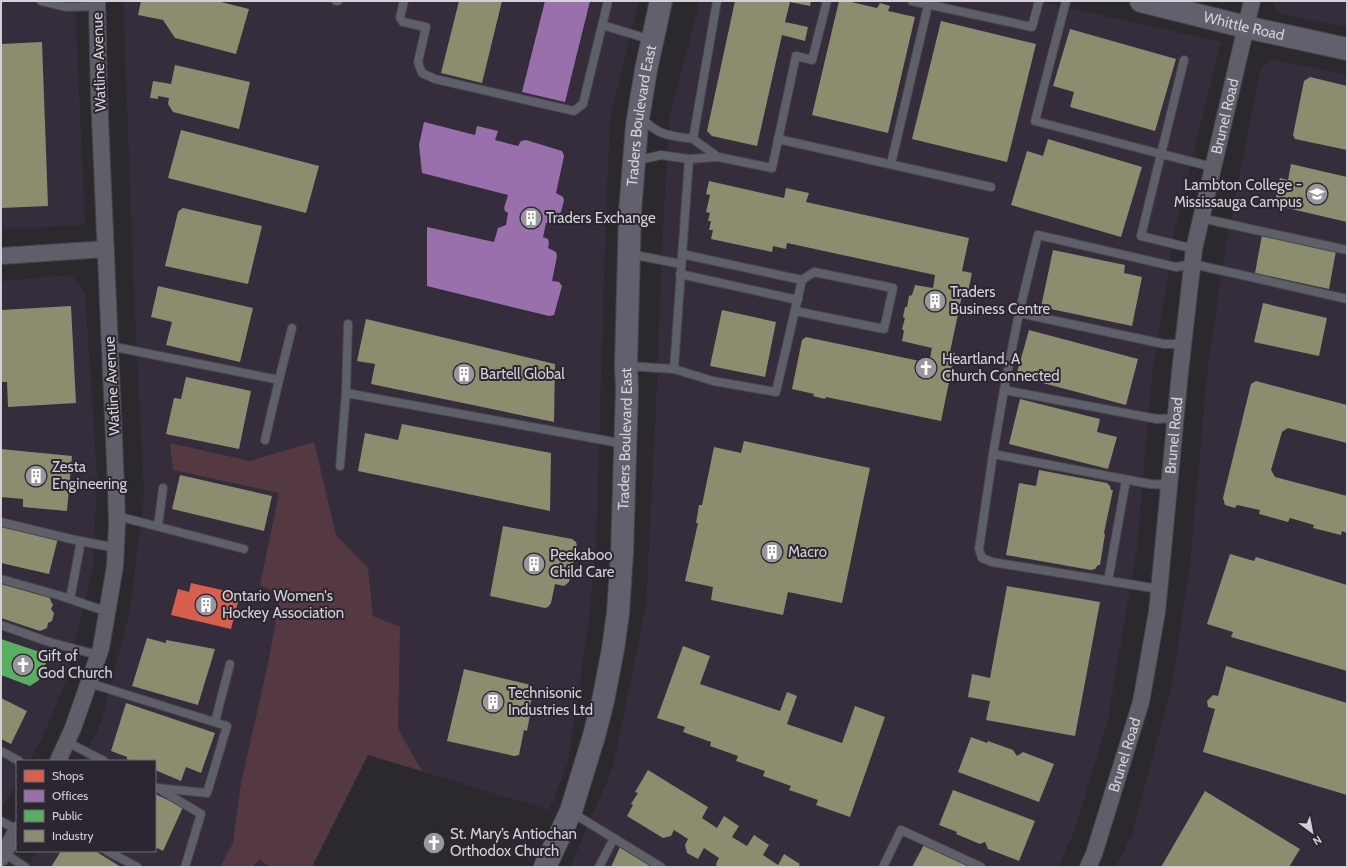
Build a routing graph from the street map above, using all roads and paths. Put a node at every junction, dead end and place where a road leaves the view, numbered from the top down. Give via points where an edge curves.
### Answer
1 (42, 1) edge
2 (404, 1) edge
3 (608, 1) edge
4 (661, 1) edge
5 (717, 1) edge
6 (827, 1) edge
7 (912, 1) edge
8 (1039, 1) edge
9 (1066, 1) edge
10 (1141, 1) edge
11 (1252, 1) edge
12 (97, 3) edge
13 (928, 3) edge
14 (602, 25) junction
15 (1246, 27) junction
16 (653, 40) junction
17 (1347, 49) edge
18 (1184, 60) dead end
19 (639, 116) junction
20 (693, 139) junction
21 (778, 139) junction
22 (1162, 154) junction
23 (718, 157) junction
24 (689, 159) junction
25 (634, 161) junction
26 (891, 164) junction
27 (1213, 167) junction
28 (991, 187) dead end
29 (1201, 218) junction
30 (106, 249) junction
31 (1347, 250) edge
32 (629, 253) junction
33 (682, 254) junction
34 (1, 256) edge
35 (1193, 257) junction
36 (681, 264) junction
37 (680, 274) junction
38 (802, 280) junction
39 (1347, 299) edge
40 (798, 300) junction
41 (795, 311) junction
42 (1019, 313) junction
43 (348, 324) dead end
44 (292, 328) dead end
45 (1183, 344) junction
46 (110, 346) junction
47 (626, 366) junction
48 (674, 369) junction
49 (280, 380) junction
50 (1004, 390) junction
51 (346, 393) junction
52 (1175, 418) junction
53 (265, 440) dead end
54 (626, 444) junction
55 (993, 454) junction
56 (340, 466) dead end
57 (1126, 480) junction
58 (1169, 484) junction
59 (163, 488) dead end
60 (117, 516) junction
61 (1, 522) edge
62 (158, 526) junction
63 (81, 541) junction
64 (116, 548) junction
65 (244, 549) dead end
66 (1, 580) edge
67 (1108, 581) junction
68 (1159, 589) junction
69 (70, 599) junction
70 (108, 612) junction
71 (1, 624) edge
72 (98, 656) junction
73 (230, 664) dead end
74 (89, 683) junction
75 (215, 722) junction
76 (67, 742) junction
77 (1, 751) edge
78 (17, 760) edge
79 (58, 760) edge
80 (102, 760) edge
81 (156, 788) edge
82 (571, 811) junction
83 (1, 821) edge
84 (16, 829) edge
85 (16, 832) edge
86 (614, 838) junction
87 (109, 852) edge
88 (2, 856) edge
89 (25, 867) edge
90 (137, 867) edge
91 (185, 867) edge
92 (545, 867) edge
93 (600, 867) edge
94 (661, 867) edge
95 (883, 867) edge
96 (980, 867) edge
97 (1088, 867) edge

1 - 12 lane via 66,7
2 - 14 lane via 400,18 403,22 426,27 418,62 422,72 434,79 574,111 583,104
3 - 14 lane
4 - 16 street, Traders Boulevard East
5 - 20 lane
6 - 21 lane via 812,60 796,56
7 - 13 lane
8 - 13 lane via 1032,27
9 - 22 lane via 1035,122
10 - 15 street, Whittle Road
11 - 15 street, Brunel Road
12 - 30 street, Watline Avenue
13 - 26 lane
14 - 16 lane
15 - 17 street, Whittle Road
15 - 27 street, Brunel Road
16 - 19 street, Traders Boulevard East
18 - 22 lane
19 - 20 lane via 653,130
19 - 25 street, Traders Boulevard East
20 - 23 lane
21 - 23 lane via 772,168
21 - 26 lane
22 - 27 lane
22 - 35 lane via 1141,236
23 - 24 lane
24 - 25 lane via 661,155
24 - 33 lane
25 - 32 street, Traders Boulevard East
26 - 28 lane
27 - 29 street, Brunel Road
29 - 31 lane
29 - 35 street, Brunel Road
30 - 34 street
30 - 46 street, Watline Avenue
32 - 36 lane
32 - 47 street, Traders Boulevard East
33 - 36 lane
33 - 38 lane
35 - 39 lane
35 - 42 lane via 1176,267 1038,235
35 - 45 street, Brunel Road
36 - 37 lane
37 - 40 lane
37 - 48 lane
38 - 40 lane
38 - 41 lane via 814,272 893,288 884,329
40 - 41 lane
41 - 48 lane via 776,392 713,381
42 - 45 lane via 1164,344
42 - 50 lane
43 - 51 lane
44 - 49 lane
45 - 52 street, Brunel Road
46 - 49 lane
46 - 60 street, Watline Avenue
47 - 48 lane
47 - 54 street, Traders Boulevard East
49 - 53 lane
50 - 52 lane via 1157,419
50 - 55 lane
51 - 54 lane
51 - 56 lane
52 - 58 street, Brunel Road
54 - 82 street, Traders Boulevard East via 621,579 613,649 594,736
55 - 57 lane
55 - 67 lane via 979,549 982,558 992,562
57 - 58 lane
57 - 67 lane
58 - 68 street, Brunel Road
59 - 62 lane
60 - 62 lane
60 - 64 street, Watline Avenue
61 - 63 lane
62 - 65 lane
63 - 64 lane
63 - 69 lane
64 - 70 street, Watline Avenue
66 - 69 lane
67 - 68 lane
68 - 97 street, Brunel Road via 1141,702
69 - 70 lane
70 - 72 street, Watline Avenue
71 - 72 lane via 49,642
72 - 74 street, Watline Avenue
73 - 75 lane
74 - 75 lane
74 - 76 street, Watline Avenue
75 - 81 lane via 227,726 207,793
76 - 79 street, Watline Avenue
76 - 80 lane
77 - 78 lane
81 - 91 lane via 201,814
82 - 86 lane
82 - 92 street, Traders Boulevard East
83 - 84 lane
85 - 88 street
86 - 93 lane
86 - 94 lane
87 - 90 lane
88 - 89 lane
95 - 96 lane via 901,830

